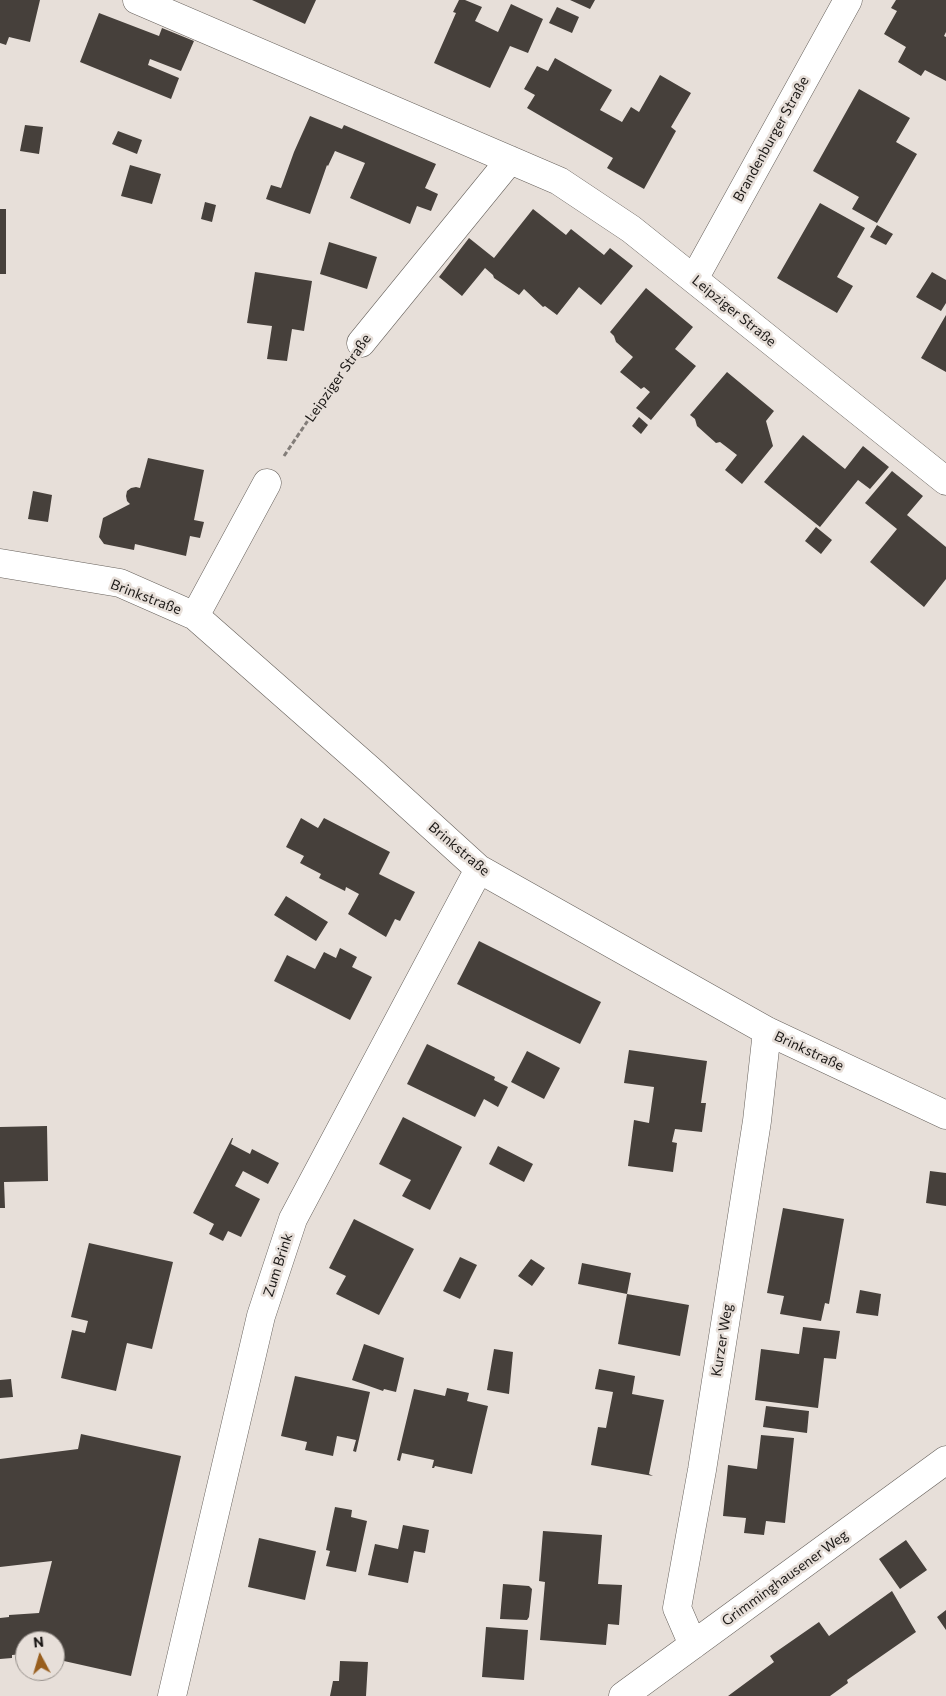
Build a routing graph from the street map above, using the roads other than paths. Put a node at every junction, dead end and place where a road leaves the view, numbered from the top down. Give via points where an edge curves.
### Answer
1 (137, 0) edge
2 (848, 0) edge
3 (510, 160) junction
4 (694, 279) junction
5 (361, 343) road end
6 (946, 481) edge
7 (267, 483) road end
8 (0, 562) edge
9 (195, 616) junction
10 (479, 869) junction
11 (767, 1031) junction
12 (946, 1115) edge
13 (946, 1460) edge
14 (693, 1645) junction
15 (172, 1696) edge
16 (622, 1696) edge

1 - 3 street, Leipziger Straße
2 - 4 street, Brandenburger Straße
3 - 4 street, Leipziger Straße via 559,180 631,229
3 - 5 street, Leipziger Straße
4 - 6 street, Leipziger Straße
7 - 9 street
8 - 9 street, Brinkstraße via 120,584
9 - 10 street, Brinkstraße
10 - 11 street, Brinkstraße
10 - 15 street, Zum Brink via 293,1219 262,1316
11 - 12 street, Brinkstraße
11 - 14 street, Kurzer Weg via 707,1440 677,1608
13 - 14 street, Grimminghausener Weg
14 - 16 street, Grimminghausener Weg

